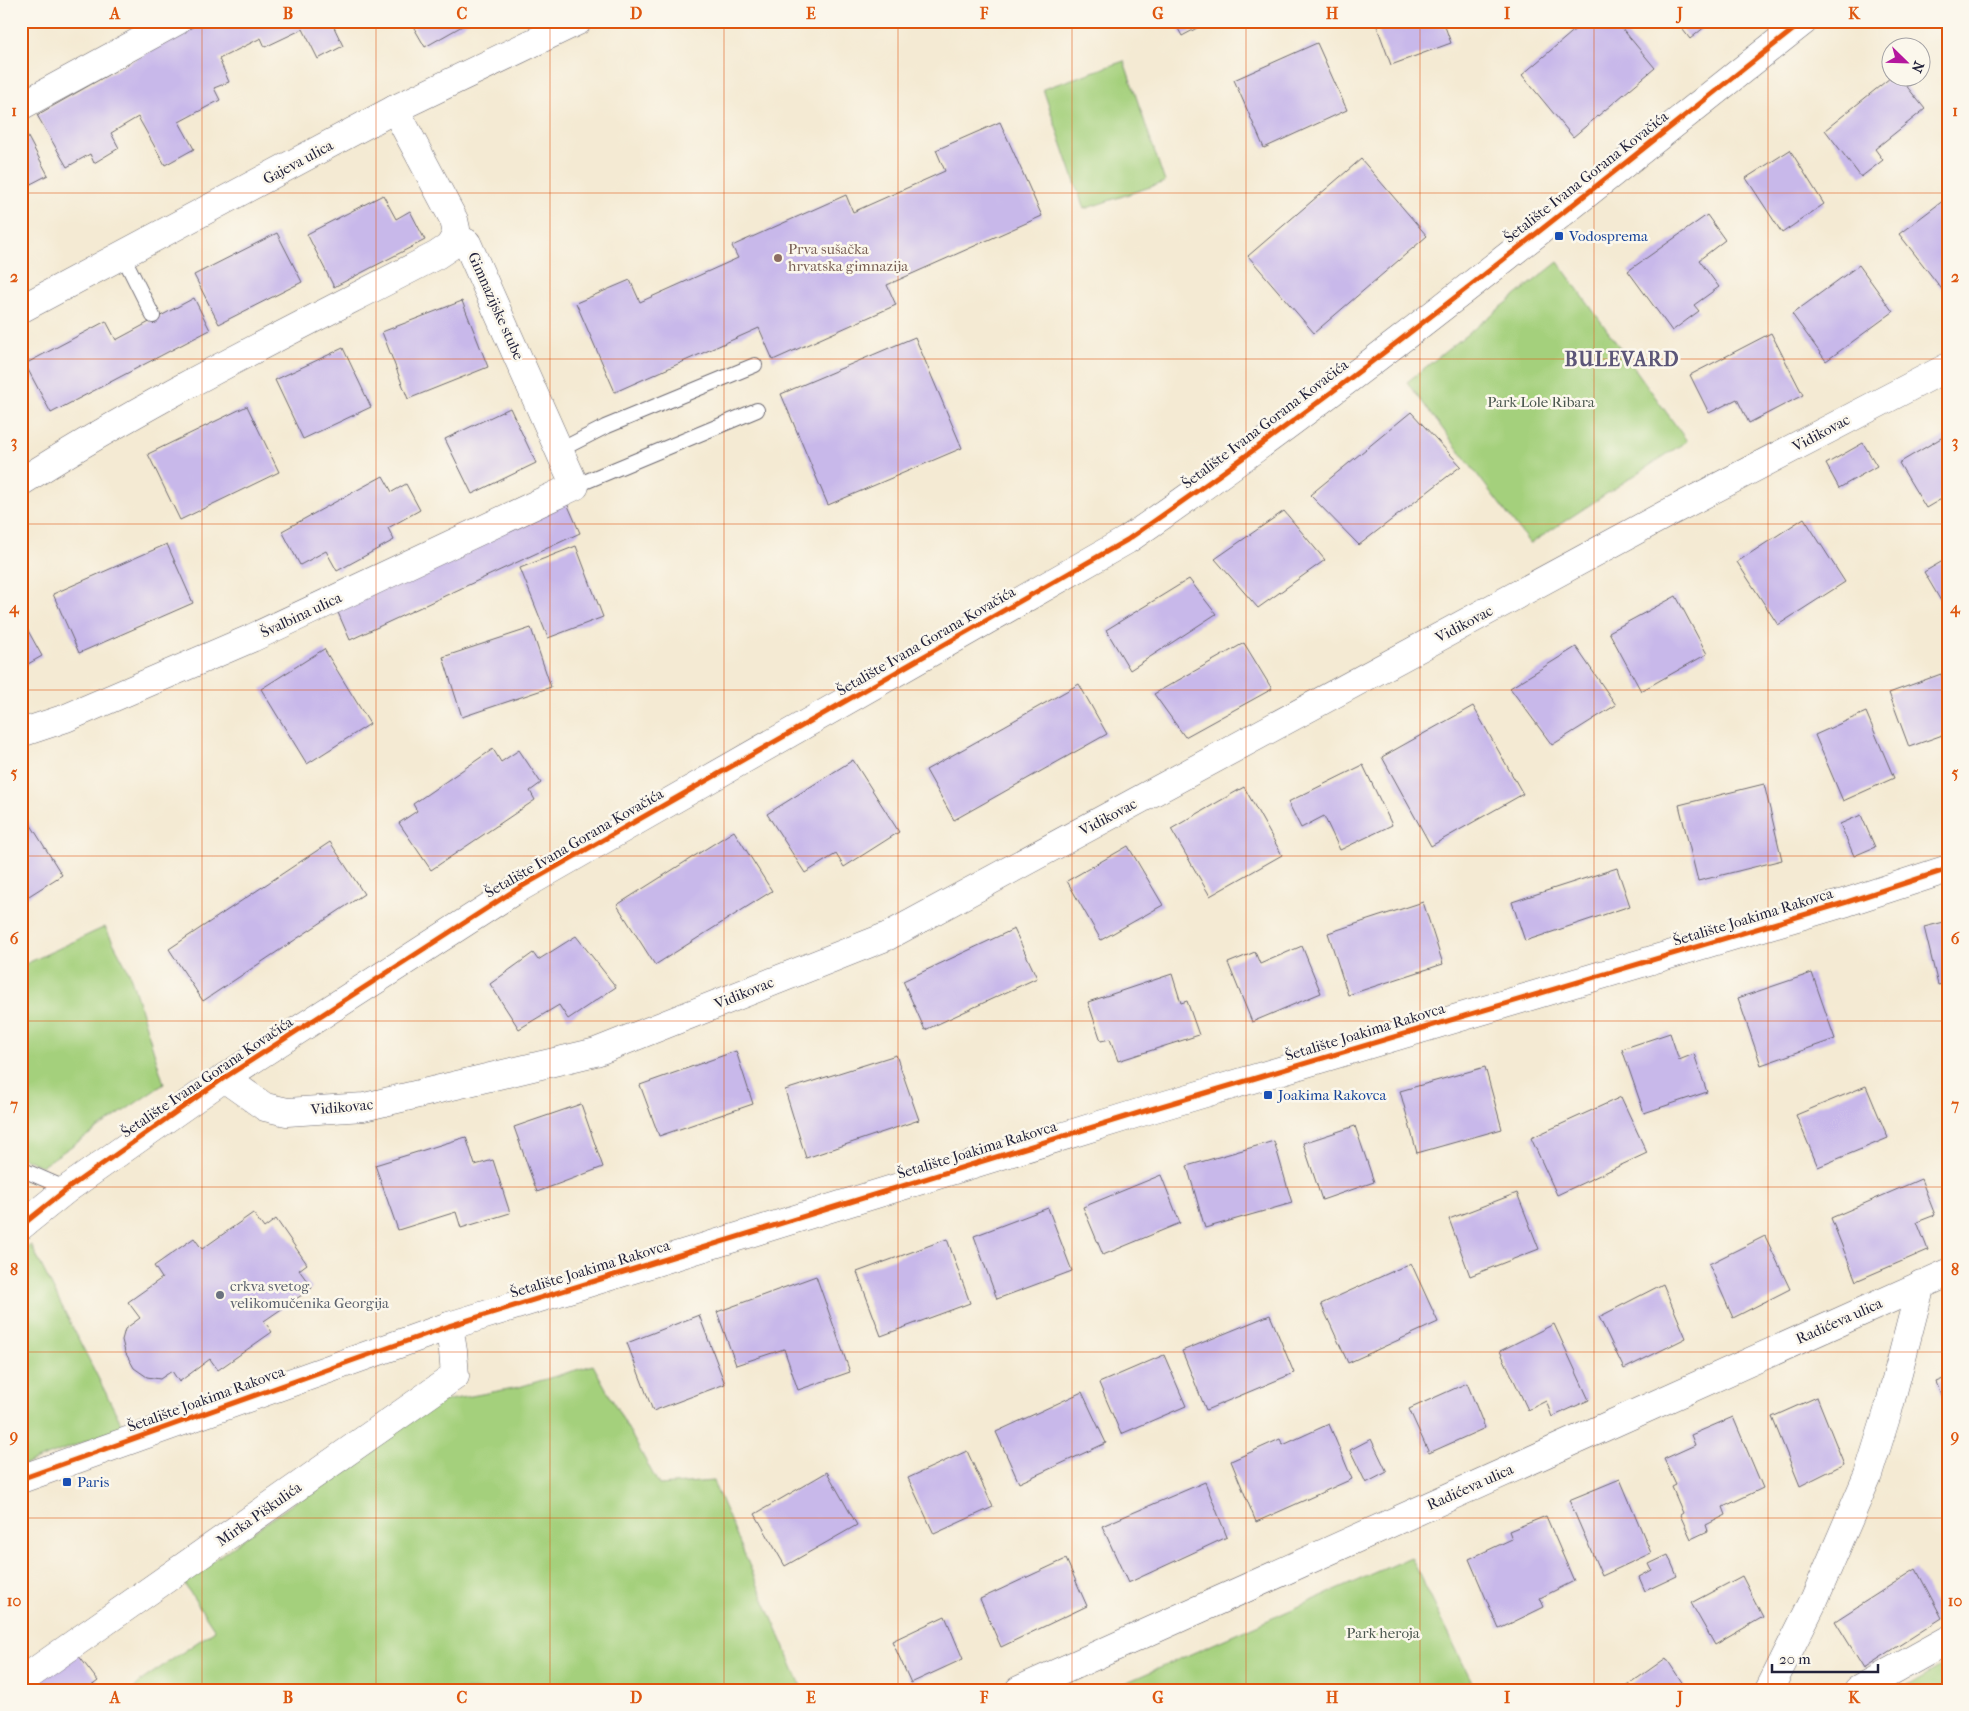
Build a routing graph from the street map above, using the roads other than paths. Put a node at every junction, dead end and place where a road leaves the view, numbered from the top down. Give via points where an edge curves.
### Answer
1 (177, 21) edge
2 (578, 21) edge
3 (1804, 21) edge
4 (21, 106) edge
5 (395, 109) junction
6 (455, 237) junction
7 (122, 256) junction
8 (21, 310) edge
9 (153, 316) dead end
10 (755, 365) dead end
11 (1948, 367) edge
12 (757, 410) dead end
13 (560, 450) junction
14 (21, 482) edge
15 (575, 486) junction
16 (21, 733) edge
17 (1948, 869) edge
18 (224, 1078) junction
19 (21, 1169) edge
20 (67, 1189) junction
21 (21, 1226) edge
22 (1948, 1273) edge
23 (1921, 1284) junction
24 (449, 1326) junction
25 (21, 1479) edge
26 (1948, 1640) edge
27 (21, 1681) edge
28 (1019, 1690) edge
29 (1769, 1690) edge
30 (1858, 1690) edge

1 - 4 street
2 - 5 street, Gajeva ulica
3 - 18 street, Šetalište Ivana Gorana Kovačića via 1358,371 1127,540 512,892
5 - 6 street, Gimnazijske stube via 454,220
5 - 7 street, Gajeva ulica
6 - 13 street, Gimnazijske stube via 467,243
6 - 14 street via 449,247 437,255 210,373
7 - 8 street, Gajeva ulica
7 - 9 lane
10 - 13 lane via 605,427
11 - 18 street, Vidikovac via 1668,514 888,936 596,1052 364,1107 287,1112 265,1108
12 - 15 lane
13 - 15 street, Gimnazijske stube
15 - 16 street, Švalbina ulica via 252,638 66,718
17 - 24 street, Šetalište Joakima Rakovca via 1145,1111
18 - 20 street, Šetalište Ivana Gorana Kovačića
19 - 20 lane
20 - 21 street, Šetalište Ivana Gorana Kovačića
22 - 23 street, Radićeva ulica
23 - 28 street, Radićeva ulica
23 - 29 street via 1868,1475 1814,1600
24 - 25 street, Šetalište Joakima Rakovca
24 - 27 street, Mirka Piškulića via 455,1376
26 - 30 street

